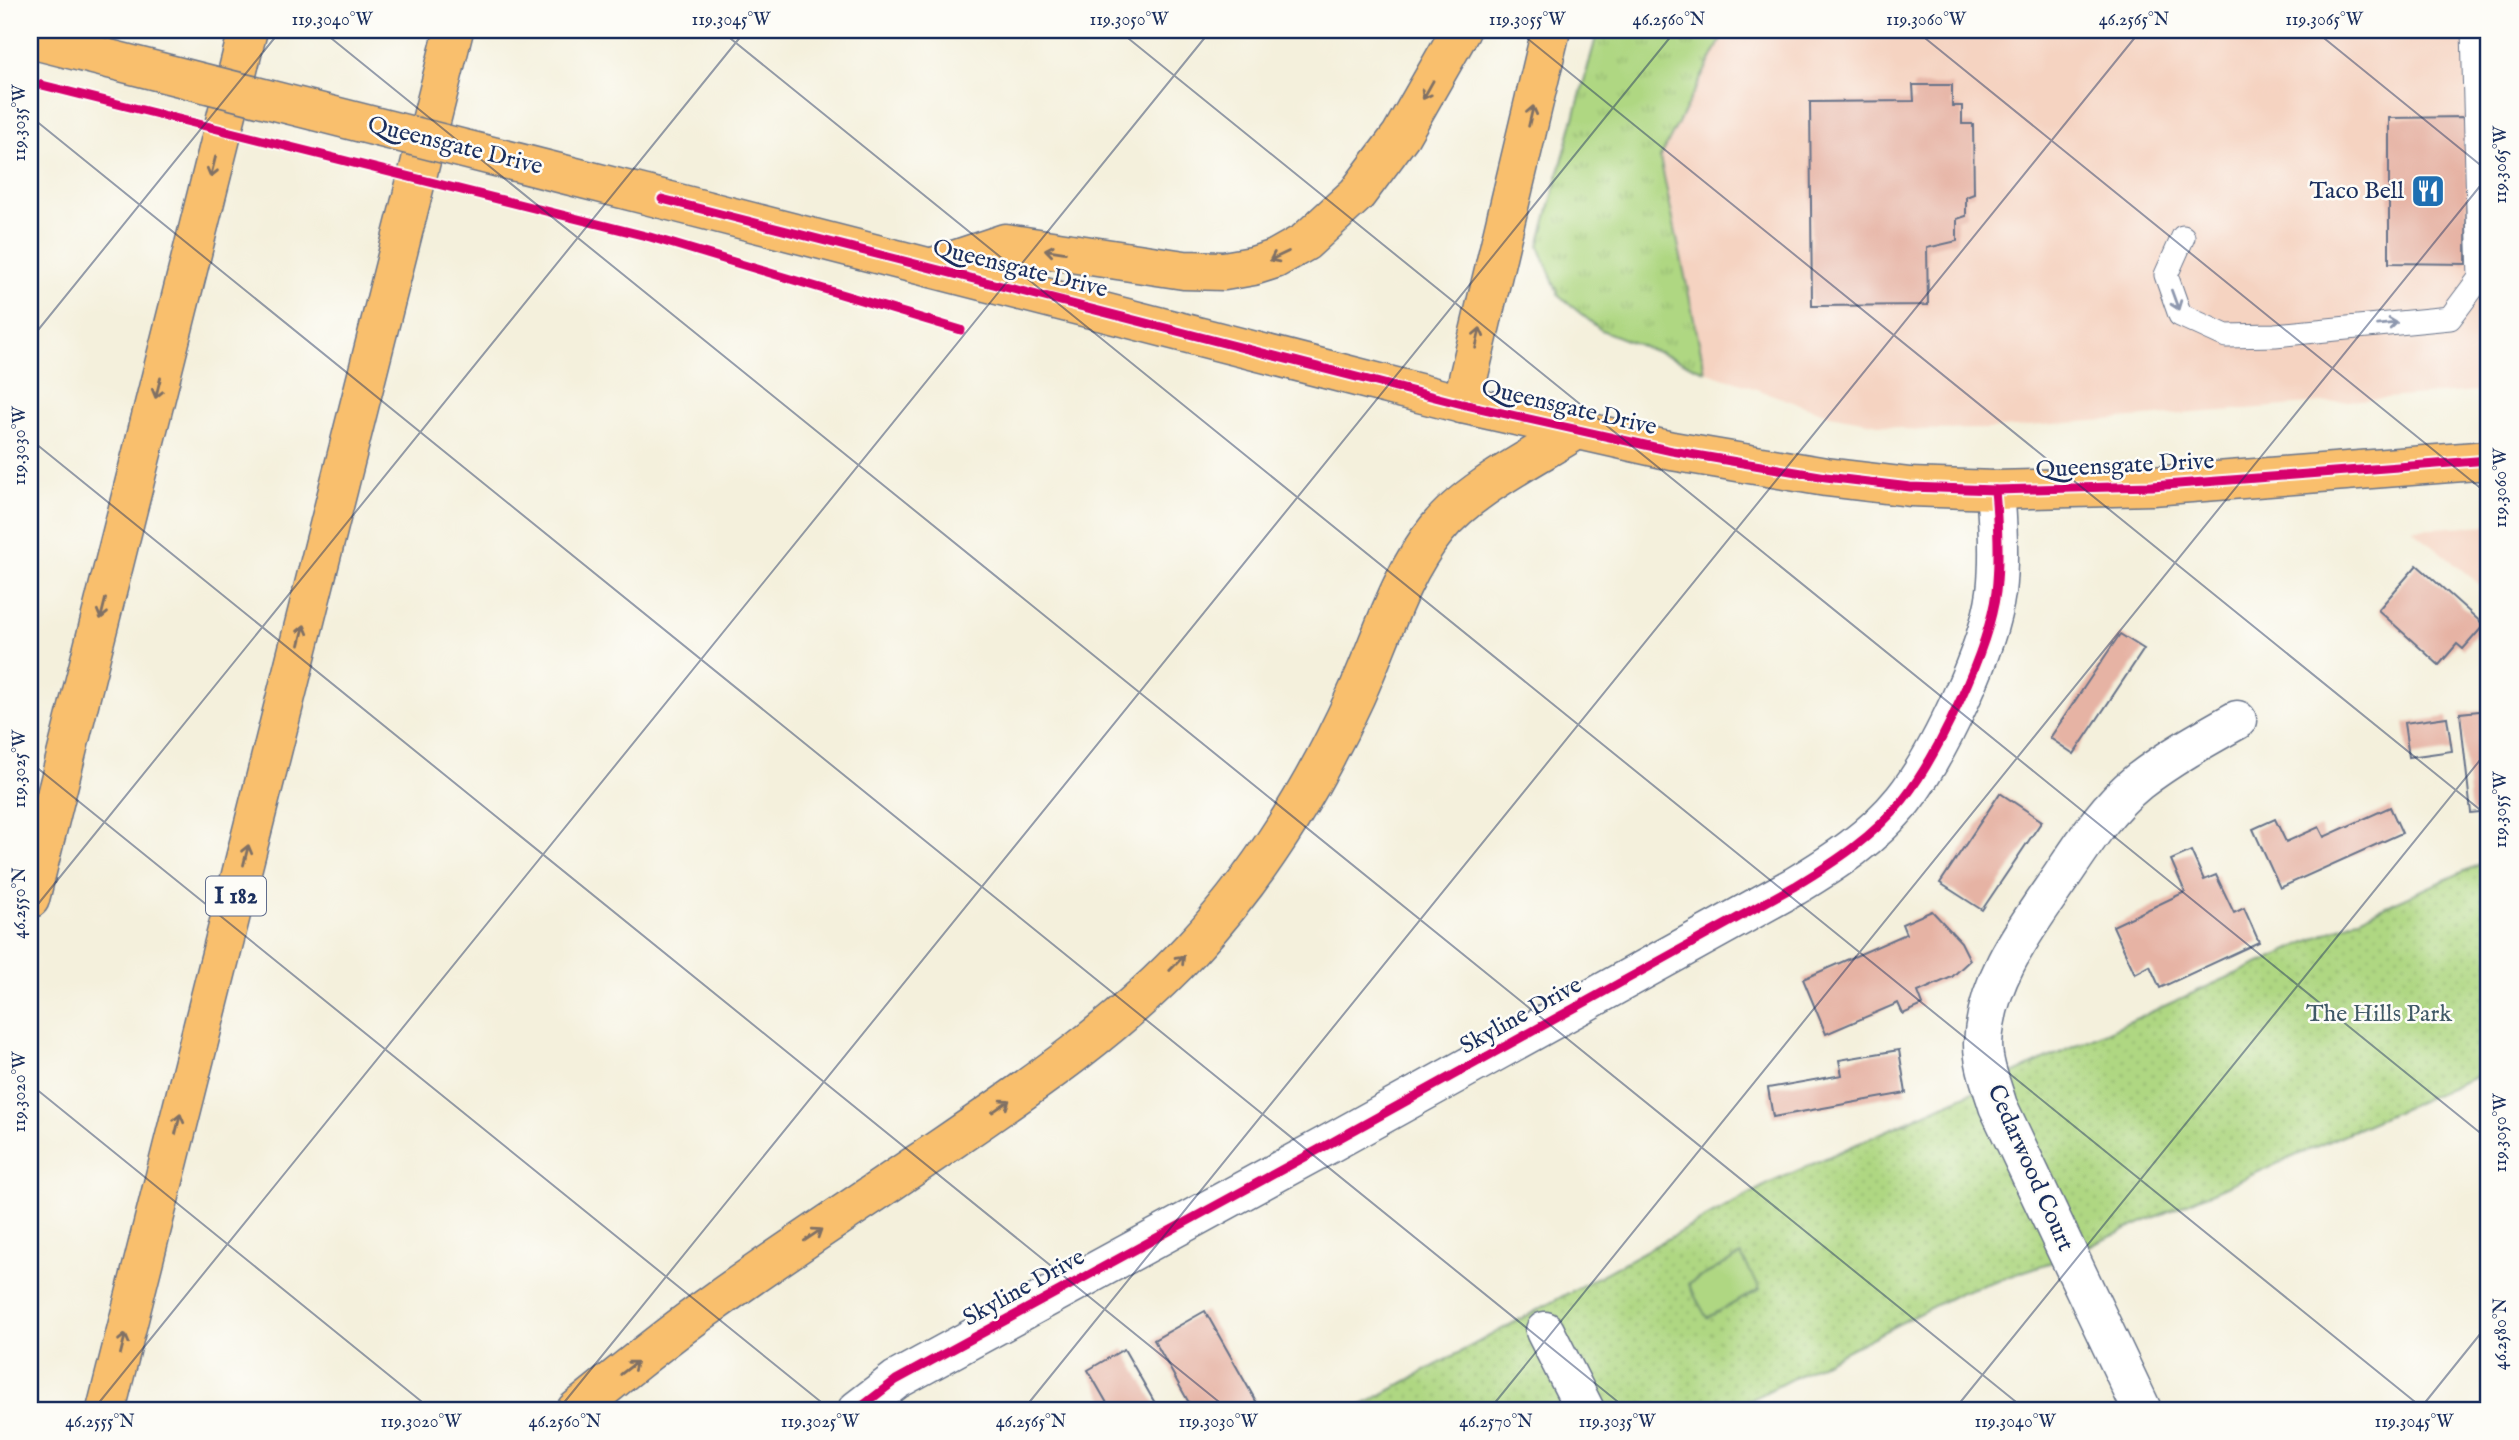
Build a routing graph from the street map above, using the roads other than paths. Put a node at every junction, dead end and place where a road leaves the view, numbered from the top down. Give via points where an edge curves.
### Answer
1 (248, 30) edge
2 (454, 30) edge
3 (482, 30) edge
4 (1461, 30) edge
5 (1551, 30) edge
6 (2473, 30) edge
7 (30, 39) edge
8 (2183, 237) dead end
9 (933, 267) junction
10 (366, 382) junction
11 (1462, 404) junction
12 (1577, 430) junction
13 (2489, 460) edge
14 (1995, 490) junction
15 (2237, 720) dead end
16 (30, 900) edge
17 (1545, 1331) dead end
18 (106, 1410) edge
19 (576, 1410) edge
20 (856, 1410) edge
21 (1585, 1410) edge
22 (2142, 1410) edge

1 -> 16 main road
2 - 10 main road, I 182
3 - 10 main road
4 -> 9 main road via 1401,135 1357,194 1305,242 1275,259 1224,271 1184,270 1005,243
11 -> 5 main road
8 -> 6 lane via 2166,275 2180,315 2225,336 2450,318 2480,278
7 - 9 main road, Queensgate Drive, bridge
9 - 11 main road, Queensgate Drive
18 -> 10 main road, I 182
11 - 12 main road, Queensgate Drive
12 - 14 main road, Queensgate Drive via 1826,477 1910,487
19 -> 12 main road via 711,1304 1041,1079 1158,983 1237,896 1299,808 1356,695 1406,577 1438,527 1479,492
13 - 14 main road, Queensgate Drive via 2152,486
14 - 20 street, Skyline Drive via 1998,572 1984,640 1952,715 1915,782 1888,816 1851,850 1795,886 897,1380
15 - 22 street, Cedarwood Court via 2178,753 2137,783 2098,822 2014,945 1987,1014 1983,1045 1998,1106
17 - 21 street

